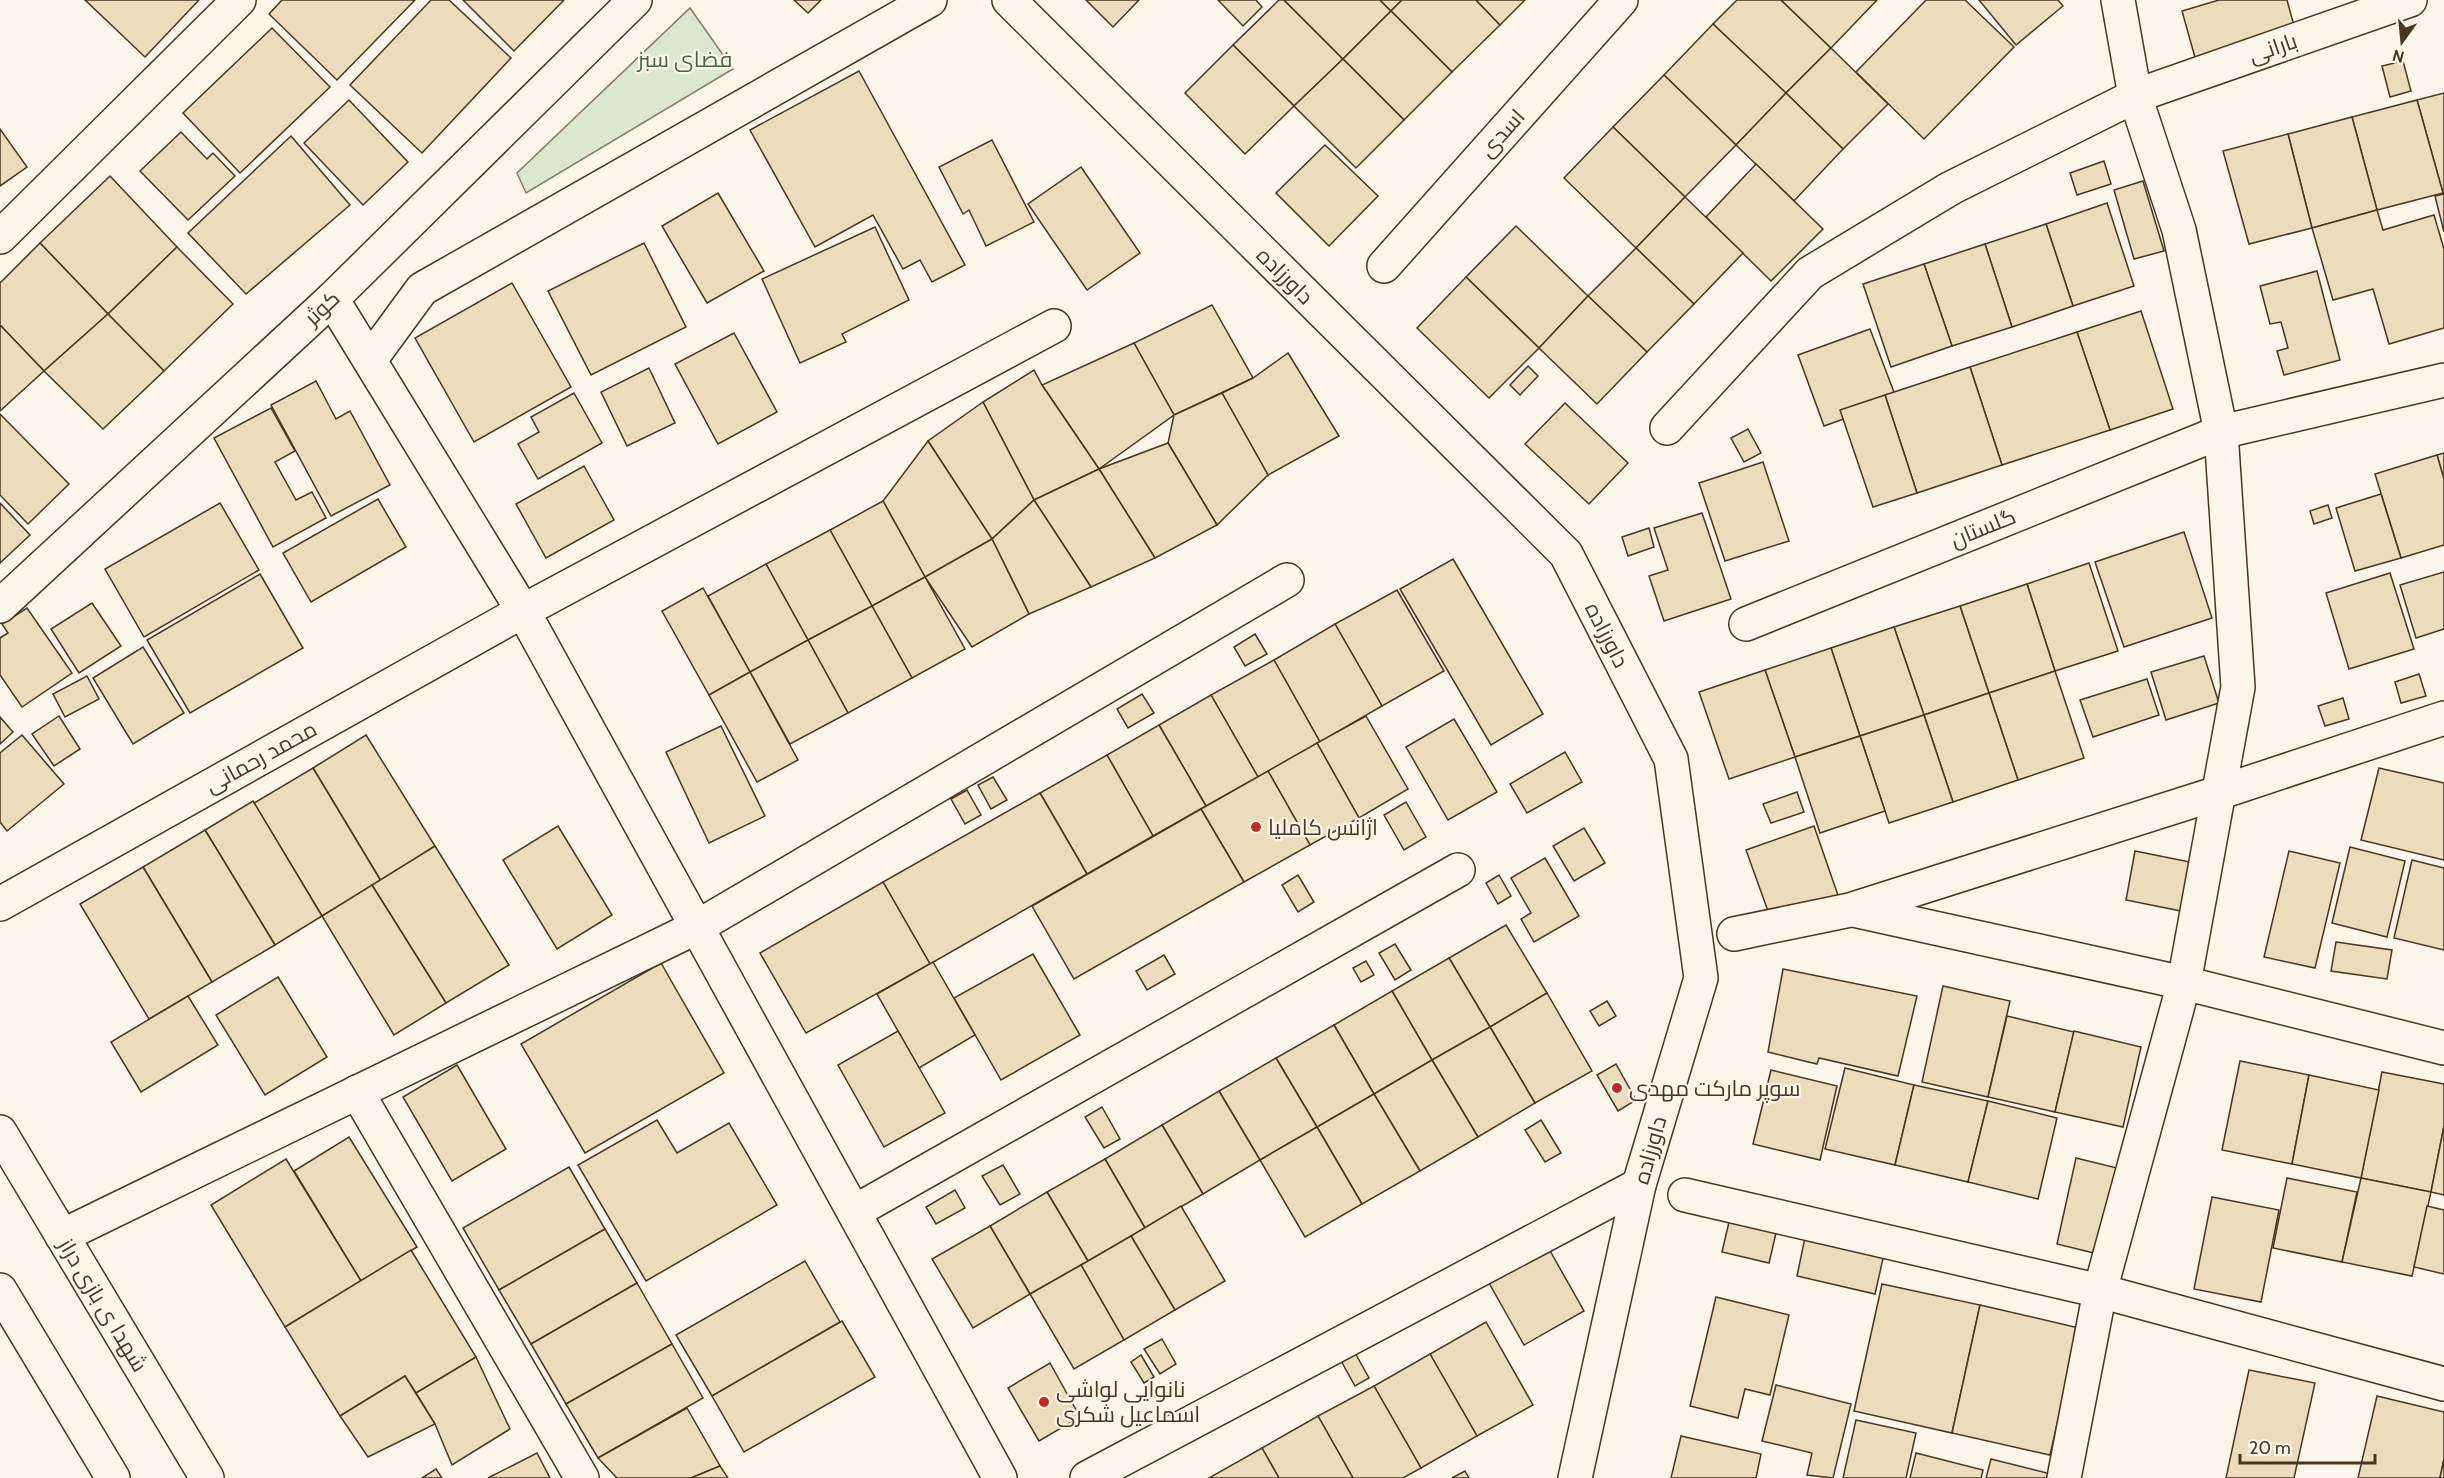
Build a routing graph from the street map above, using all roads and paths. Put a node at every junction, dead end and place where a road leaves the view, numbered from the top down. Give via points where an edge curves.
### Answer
1 (239, 0) edge
2 (635, 0) edge
3 (930, 0) edge
4 (1008, 0) edge
5 (1621, 0) edge
6 (2118, 0) edge
7 (2410, 0) edge
8 (2135, 96) junction
9 (0, 237) edge
10 (1384, 266) dead end
11 (332, 299) junction
12 (1054, 326) dead end
13 (370, 360) junction
14 (2444, 380) edge
15 (1667, 428) dead end
16 (2221, 432) junction
17 (1287, 580) dead end
18 (0, 606) edge
19 (523, 610) junction
20 (1746, 624) dead end
21 (2444, 718) edge
22 (2218, 793) junction
23 (1458, 870) dead end
24 (0, 904) edge
25 (1850, 910) junction
26 (697, 927) junction
27 (1734, 934) dead end
28 (2184, 983) junction
29 (2444, 1048) edge
30 (357, 1092) junction
31 (0, 1132) edge
32 (1639, 1185) junction
33 (1685, 1195) dead end
34 (854, 1212) junction
35 (62, 1236) junction
36 (0, 1290) edge
37 (2100, 1291) junction
38 (2444, 1384) edge
39 (113, 1478) edge
40 (207, 1478) edge
41 (582, 1478) edge
42 (1000, 1478) edge
43 (1087, 1478) edge
44 (1575, 1478) edge
45 (2064, 1478) edge

1 - 9 street
2 - 11 street, کوثر
3 - 13 street via 422,290
4 - 32 street, داورزاده via 1566,554 1671,759 1701,978
5 - 10 street, اسدی
6 - 8 street
7 - 8 street, بارانی
8 - 15 street, بارانی via 1951,188 1810,273
8 - 16 street via 2179,230
11 - 13 street
11 - 18 street, کوثر
12 - 19 street, محمد رحمانی
13 - 19 street
14 - 16 street, گلستان
16 - 20 street, گلستان
16 - 22 street via 2238,687
17 - 26 street
19 - 24 street, محمد رحمانی
19 - 26 street
21 - 22 street
22 - 25 street
22 - 28 street
23 - 34 street
25 - 27 street
25 - 28 street
26 - 30 street
26 - 34 street
28 - 29 street
28 - 37 street
30 - 35 street
30 - 41 street
31 - 35 street, شهدا ی بازی دراز
32 - 43 street
32 - 44 street, داورزاده
33 - 37 street
34 - 42 street
35 - 40 street, شهدا ی بازی دراز
36 - 39 street
37 - 38 street
37 - 45 street

